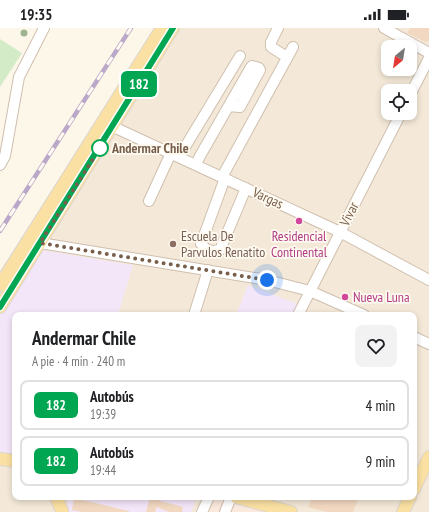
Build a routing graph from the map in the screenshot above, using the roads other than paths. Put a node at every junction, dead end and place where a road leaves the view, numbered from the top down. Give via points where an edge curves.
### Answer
1 (44, 28) edge
2 (162, 28) edge
3 (173, 28) edge
4 (278, 28) edge
5 (384, 28) edge
6 (293, 47) dead end
7 (429, 53) edge
8 (240, 56) dead end
9 (287, 58) junction
10 (429, 58) edge
11 (416, 84) edge
12 (229, 106) dead end
13 (397, 120) edge
14 (108, 124) junction
15 (175, 155) junction
16 (196, 164) junction
17 (0, 165) edge
18 (224, 177) junction
19 (246, 188) junction
20 (149, 201) dead end
21 (340, 232) junction
22 (34, 242) junction
23 (208, 270) junction
24 (429, 280) edge
25 (0, 285) edge
26 (310, 291) junction
27 (0, 307) edge
28 (195, 312) edge
29 (300, 312) edge
30 (357, 312) edge
31 (417, 338) edge
32 (429, 344) edge
33 (429, 457) edge
34 (0, 459) edge
35 (12, 461) edge
36 (417, 483) edge
37 (57, 500) edge
38 (64, 500) edge
39 (208, 500) edge
40 (230, 500) edge
41 (247, 500) edge
42 (409, 500) edge
43 (62, 512) edge
44 (202, 512) edge
45 (225, 512) edge
46 (291, 512) edge
47 (403, 512) edge

1 - 17 street via 18,77 5,156
2 - 14 main road
3 - 14 main road
4 - 9 street via 271,47
5 - 7 street
6 - 9 street
8 - 15 street
9 - 18 street
10 - 11 street
12 - 16 street
13 - 21 street, Vivar
14 - 15 street, Vargas
14 - 22 main road
15 - 16 street, Vargas
15 - 20 street
16 - 18 street, Vargas
18 - 19 street, Vargas
18 - 19 street via 201,244 206,250 220,250
19 - 21 street, Vargas
21 - 24 street, Vargas
21 - 26 street, Vivar
22 - 23 street
22 - 25 main road
22 - 27 main road
23 - 26 street via 267,280
23 - 28 street
26 - 29 street, Vivar
26 - 30 street
31 - 32 street
33 - 36 main road
34 - 35 main road
37 - 43 main road
38 - 43 street
39 - 44 street
40 - 45 street
41 - 46 main road
42 - 47 main road

